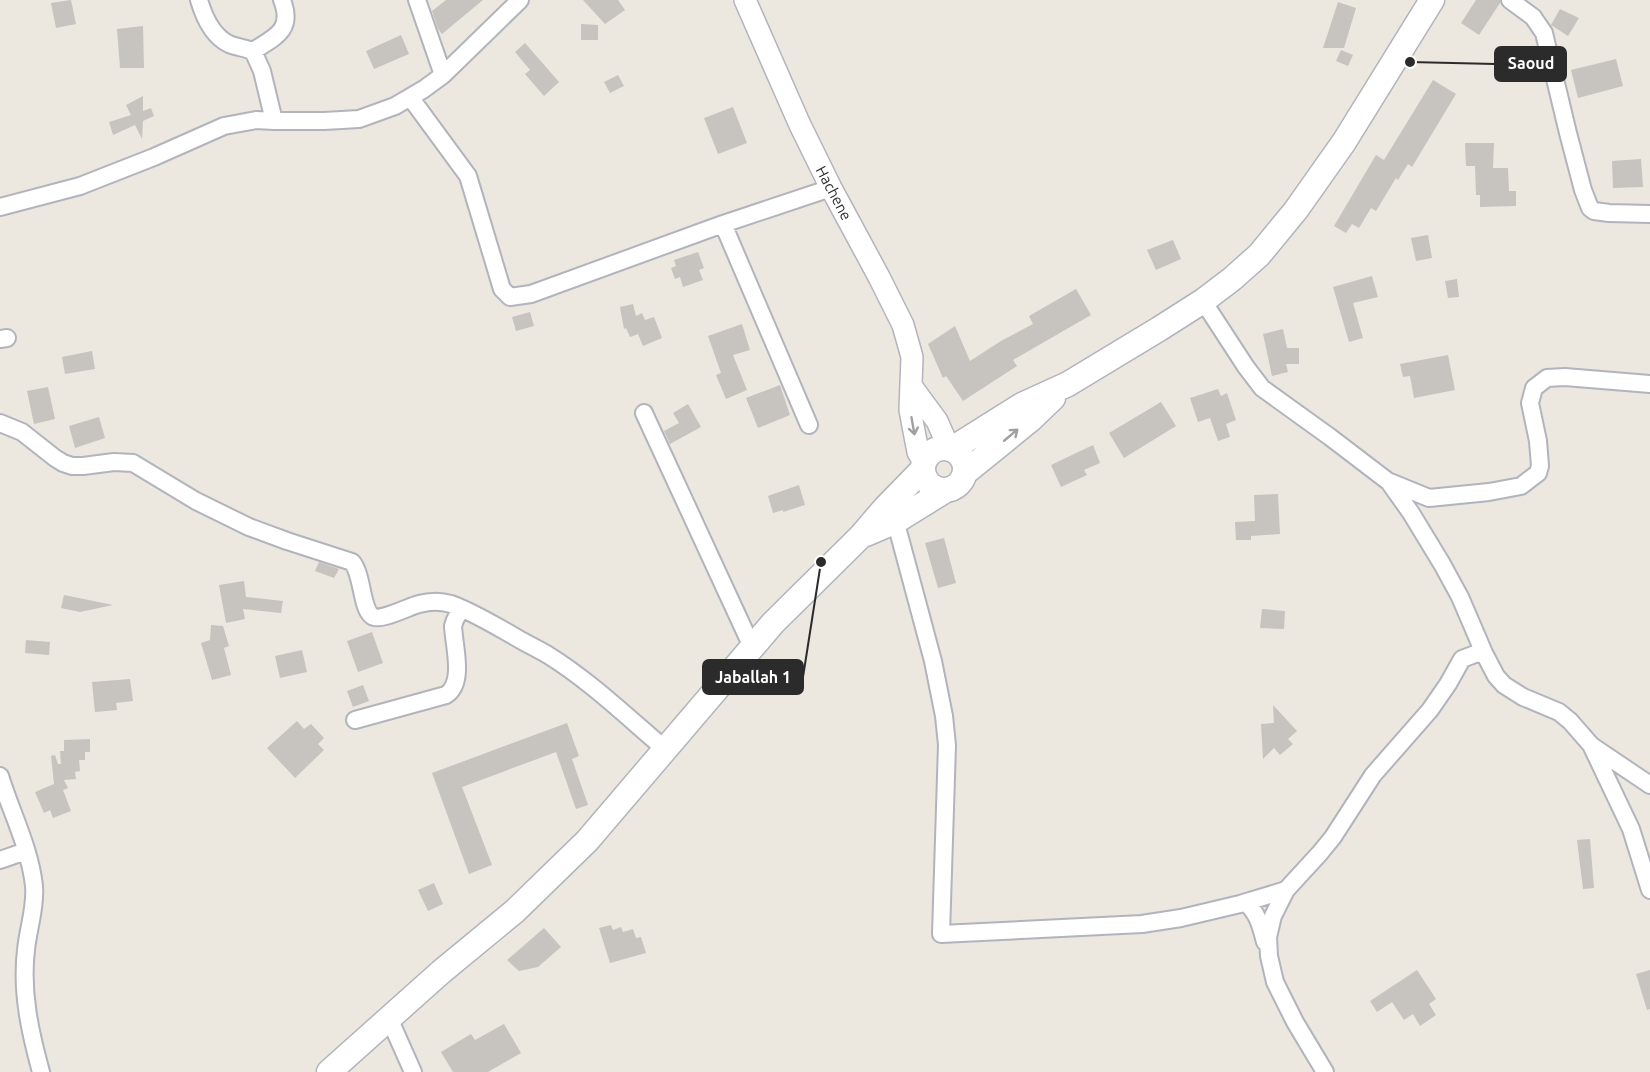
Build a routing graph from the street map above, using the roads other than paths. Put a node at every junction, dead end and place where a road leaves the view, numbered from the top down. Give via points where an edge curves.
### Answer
1 (199, 0) edge
2 (282, 0) edge
3 (417, 0) edge
4 (520, 0) edge
5 (745, 0) edge
6 (1432, 0) edge
7 (1510, 0) edge
8 (253, 51) junction
9 (443, 75) junction
10 (410, 97) junction
11 (274, 122) junction
12 (831, 188) junction
13 (0, 207) edge
14 (1650, 214) edge
15 (723, 224) junction
16 (1203, 301) junction
17 (1068, 384) junction
18 (1650, 384) edge
19 (912, 387) junction
20 (644, 413) dead end
21 (0, 423) edge
22 (809, 425) dead end
23 (950, 448) junction
24 (924, 466) junction
25 (966, 472) junction
26 (1389, 482) junction
27 (946, 490) junction
28 (893, 512) junction
29 (461, 609) junction
30 (1468, 618) junction
31 (752, 647) junction
32 (1484, 653) junction
33 (1462, 659) junction
34 (355, 720) dead end
35 (1591, 745) junction
36 (665, 749) junction
37 (0, 776) edge
38 (1650, 785) edge
39 (26, 851) junction
40 (0, 860) edge
41 (1286, 890) junction
42 (1650, 890) edge
43 (1246, 903) junction
44 (1269, 956) junction
45 (389, 1018) junction
46 (41, 1072) edge
47 (329, 1072) edge
48 (413, 1072) edge
49 (1325, 1072) edge

1 - 8 street via 209,25 219,37 230,45
2 - 8 street via 286,16 283,30
3 - 9 street
4 - 9 street
5 - 12 street, Hachene
6 - 16 main road via 1344,142 1296,210 1259,255
7 - 14 street via 1533,17 1544,33 1590,208 1609,213
8 - 11 street
9 - 10 street
10 - 11 street via 359,119
10 - 15 street via 468,176 502,289 510,297 531,294
11 - 13 street via 256,120 224,126 80,186
12 - 15 street
12 - 19 street, Hachene via 903,325 912,357
15 - 22 street
16 - 17 main road
16 - 26 street via 1262,388
17 - 23 main road via 1022,405
25 -> 17 main road
18 - 26 street via 1565,377 1547,378 1534,388 1530,403 1540,466 1538,473 1521,486 1429,498
19 - 23 street
19 -> 24 street, Hachene via 910,410
20 - 31 street
21 - 29 street via 22,432 63,463 133,463 249,527 352,562 372,617 435,602
23 - 24 main road via 933,451
23 - 25 main road via 960,454
24 - 27 main road via 924,476 933,487
24 - 28 main road
25 - 27 main road via 959,484
26 - 30 street via 1425,535
27 - 28 main road
28 - 31 main road via 861,536
28 - 43 street via 944,716 947,745 941,934 1142,924
29 - 34 street via 453,626 457,677 452,691 446,696
29 - 36 street via 547,654
30 - 32 street
30 - 33 street
31 - 36 main road
32 - 33 street
32 - 35 street via 1504,685 1559,712
33 - 41 street via 1430,710 1373,775 1320,853
35 - 38 street
35 - 42 street via 1631,829
36 - 45 main road via 560,868
37 - 39 street
39 - 40 street
39 - 46 street via 34,888 26,950 25,1000
41 - 43 street
41 - 44 street via 1270,927
43 - 44 street via 1259,920
44 - 49 street via 1275,982
45 - 47 main road
45 - 48 street

